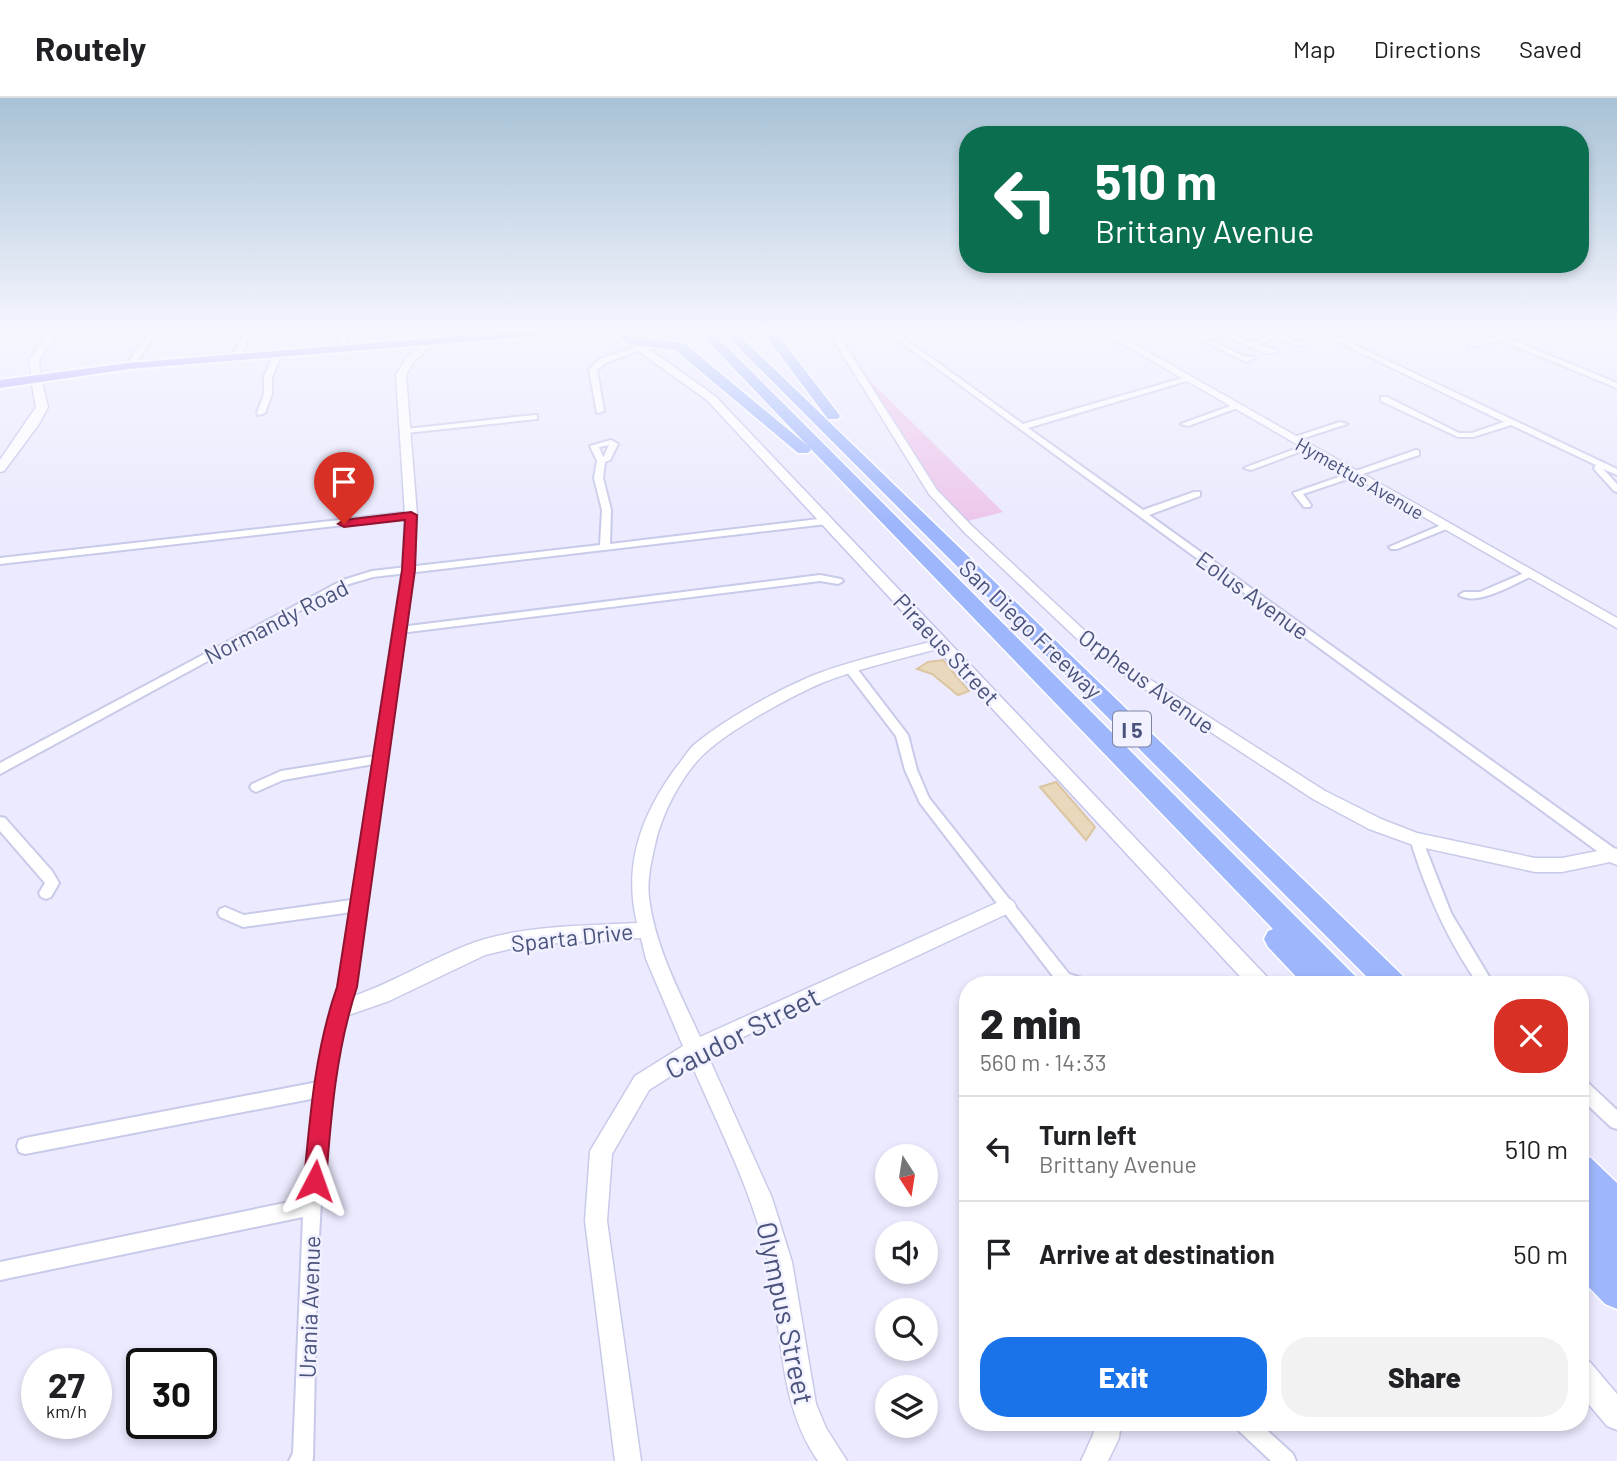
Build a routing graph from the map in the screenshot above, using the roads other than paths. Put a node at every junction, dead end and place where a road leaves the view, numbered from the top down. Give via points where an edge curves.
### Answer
1 (39, 395) edge
2 (268, 395) edge
3 (403, 395) edge
4 (596, 395) edge
5 (706, 395) edge
6 (737, 395) edge
7 (754, 395) edge
8 (766, 395) edge
9 (783, 395) edge
10 (793, 395) edge
11 (815, 395) edge
12 (872, 395) edge
13 (976, 395) edge
14 (1131, 395) edge
15 (1215, 395) edge
16 (1453, 395) edge
17 (1384, 399) dead end
18 (1236, 407) junction
19 (600, 411) dead end
20 (261, 413) dead end
21 (534, 417) dead end
22 (1511, 422) junction
23 (1185, 424) dead end
24 (1343, 424) dead end
25 (1021, 427) junction
26 (406, 431) junction
27 (1292, 439) junction
28 (1306, 447) junction
29 (1416, 453) dead end
30 (1617, 459) edge
31 (601, 461) dead end
32 (1602, 465) junction
33 (0, 468) edge
34 (824, 468) junction
35 (1248, 468) dead end
36 (871, 472) junction
37 (1617, 472) edge
38 (1354, 475) junction
39 (1617, 489) edge
40 (1197, 495) dead end
41 (1307, 506) dead end
42 (1142, 514) junction
43 (411, 515) junction
44 (828, 521) junction
45 (1446, 526) junction
46 (605, 547) junction
47 (1394, 547) dead end
48 (0, 561) edge
49 (408, 570) junction
50 (1529, 574) junction
51 (838, 582) dead end
52 (1464, 595) dead end
53 (1617, 624) edge
54 (400, 630) junction
55 (942, 643) junction
56 (851, 669) junction
57 (381, 759) junction
58 (0, 769) edge
59 (256, 787) dead end
60 (0, 822) edge
61 (1416, 839) junction
62 (1616, 856) edge
63 (46, 892) dead end
64 (359, 905) junction
65 (1007, 906) junction
66 (225, 913) dead end
67 (646, 930) junction
68 (1062, 976) edge
69 (1253, 976) edge
70 (1313, 976) edge
71 (1336, 976) edge
72 (1365, 976) edge
73 (1384, 976) edge
74 (1481, 976) edge
75 (340, 1009) junction
76 (696, 1049) junction
77 (323, 1089) junction
78 (1589, 1095) edge
79 (1617, 1121) edge
80 (25, 1146) dead end
81 (1589, 1178) edge
82 (1589, 1200) edge
83 (1617, 1205) edge
84 (313, 1206) junction
85 (1617, 1228) edge
86 (1589, 1235) edge
87 (1589, 1263) edge
88 (1617, 1264) edge
89 (0, 1271) edge
90 (1617, 1292) edge
91 (1589, 1383) edge
92 (1617, 1416) edge
93 (1107, 1431) edge
94 (1254, 1431) edge
95 (301, 1460) edge
96 (628, 1461) edge
97 (834, 1461) edge
98 (1094, 1461) edge
99 (1286, 1461) edge

1 - 33 main road via 42,407 33,424
2 - 20 street
3 - 26 street, Urania Avenue
4 - 19 street
5 - 44 main road, Piraeus Street
6 - 34 highway
7 - 34 highway, San Diego Freeway / I 5
8 - 71 highway
9 - 72 highway
10 - 36 highway, San Diego Freeway / I 5
11 - 36 highway via 868,459
12 - 61 street, Orpheus Avenue via 933,492 1094,647 1319,795
13 - 25 street, Eolus Avenue
14 - 25 street
15 - 18 street, Hymettus Avenue
16 - 22 street
17 - 22 street via 1458,435 1473,435
18 - 23 street
18 - 27 street, Hymettus Avenue
21 - 26 street
22 - 32 street
24 - 27 street
25 - 42 street, Eolus Avenue
26 - 43 street, Urania Avenue
27 - 28 street, Hymettus Avenue
28 - 35 street
28 - 38 street, Hymettus Avenue
29 - 38 street
30 - 32 street
31 - 46 street via 597,472 606,507
32 - 37 street
32 - 39 street via 1598,468
34 - 70 highway, San Diego Freeway / I 5
36 - 73 highway, San Diego Freeway / I 5
38 - 41 street via 1297,493
38 - 45 street, Hymettus Avenue
40 - 42 street
42 - 62 street, Eolus Avenue
43 - 48 street
43 - 49 street, Urania Avenue
44 - 46 street, Normandy Road
44 - 55 main road, Piraeus Street
45 - 47 street
45 - 50 street, Hymettus Avenue
46 - 49 street, Normandy Road
49 - 54 street, Urania Avenue
49 - 58 street, Normandy Road via 372,575 329,590
50 - 52 street via 1481,595
50 - 53 street, Hymettus Avenue
51 - 54 street via 820,578
54 - 57 street, Urania Avenue
55 - 56 street, Sparta Drive
55 - 69 main road, Piraeus Street
56 - 65 street via 902,735 924,800
56 - 67 street, Sparta Drive via 821,678 745,717 688,762 663,798 650,828 640,874
57 - 59 street via 281,776
57 - 64 street, Urania Avenue
60 - 63 street via 47,875 52,883
61 - 62 street, Orpheus Avenue via 1535,865
61 - 74 street via 1444,918
64 - 66 street via 243,921
64 - 75 street, Urania Avenue
65 - 68 street
65 - 76 street, Caudor Street
67 - 75 street, Sparta Drive via 527,937 482,948 382,995
67 - 76 street, Olympus Street
75 - 77 street, Urania Avenue
76 - 96 street, Caudor Street via 642,1083 601,1151 596,1221
76 - 97 street, Olympus Street via 761,1198 780,1262 803,1405
77 - 80 street
77 - 84 street, Urania Avenue
78 - 79 street
81 - 83 highway
82 - 85 highway
84 - 89 street
84 - 95 street, Urania Avenue
86 - 88 highway
87 - 90 highway
91 - 92 main road
93 - 98 street
94 - 99 street

